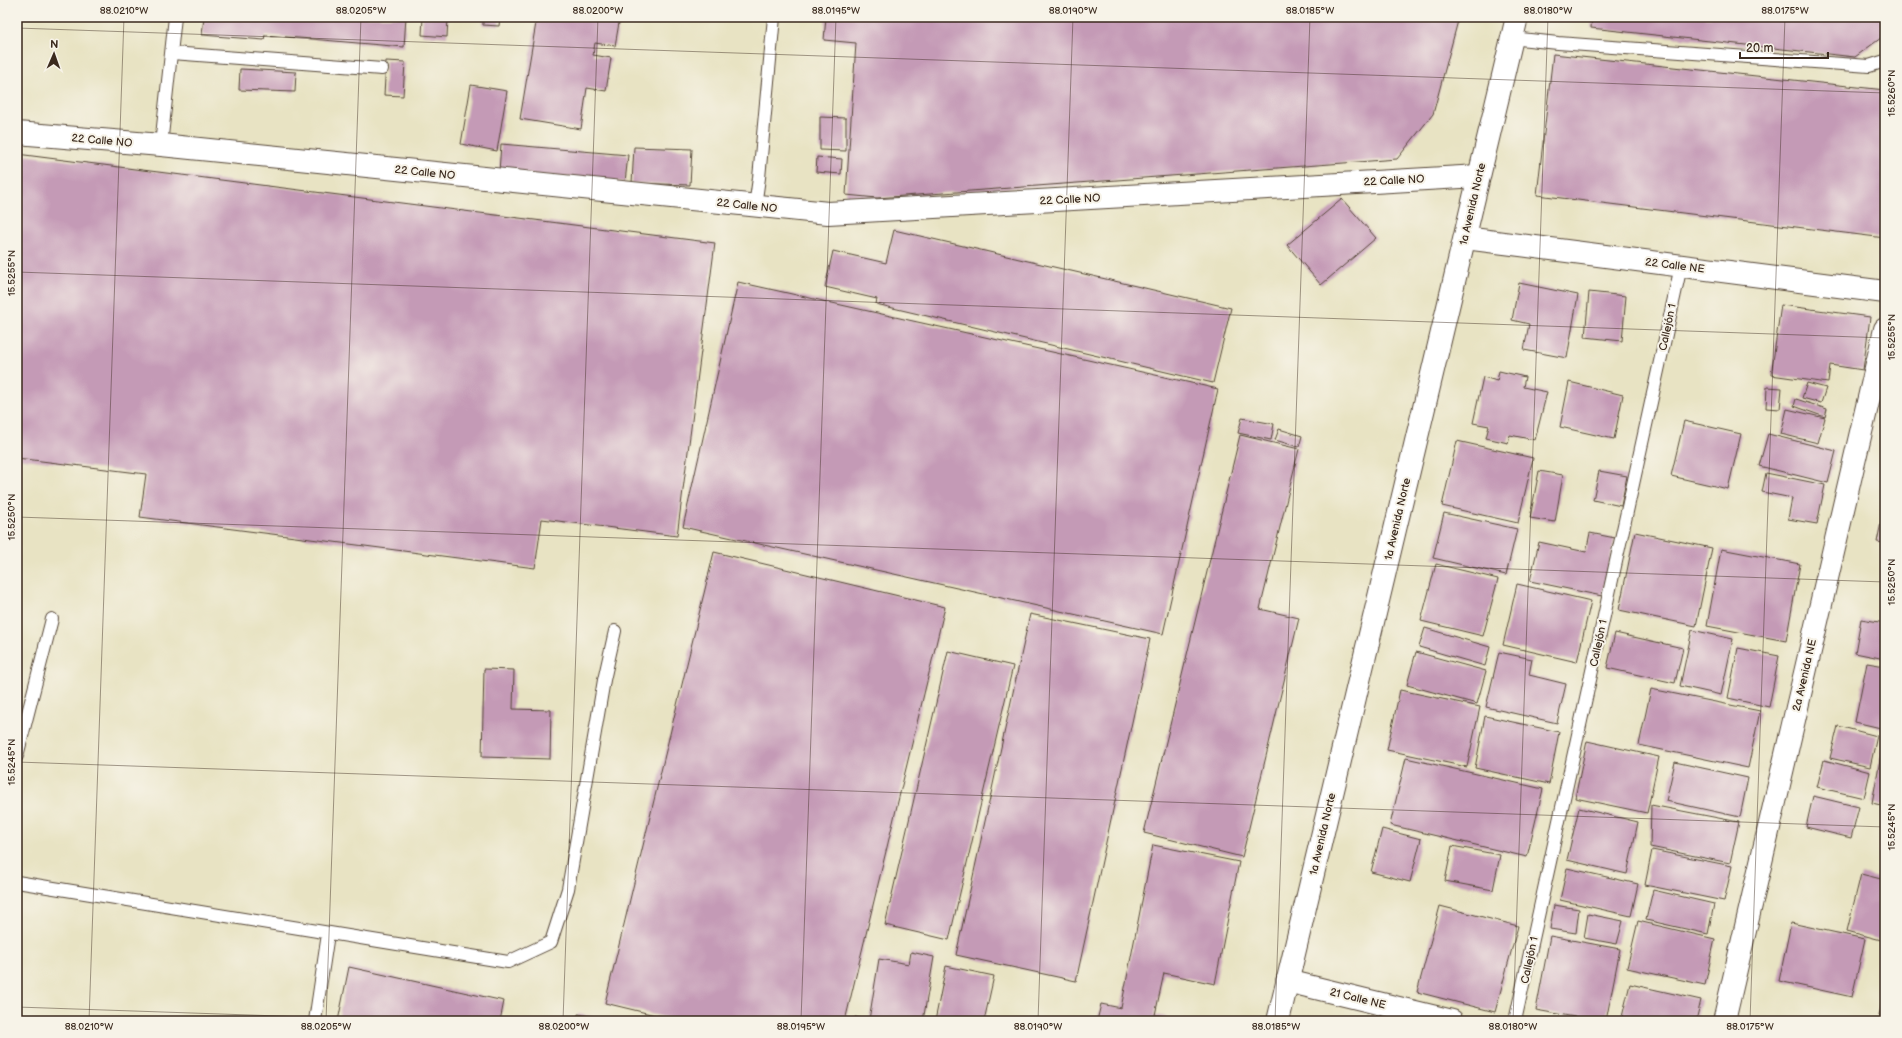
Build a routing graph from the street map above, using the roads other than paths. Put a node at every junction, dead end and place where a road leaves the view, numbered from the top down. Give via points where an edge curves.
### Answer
1 (175, 17) edge
2 (774, 17) edge
3 (1514, 27) edge
4 (172, 53) junction
5 (1885, 61) edge
6 (382, 69) dead end
7 (17, 133) edge
8 (161, 145) junction
9 (1479, 176) junction
10 (755, 206) junction
11 (1465, 238) junction
12 (1681, 266) junction
13 (1885, 292) edge
14 (1885, 329) edge
15 (52, 619) dead end
16 (615, 631) dead end
17 (17, 756) edge
18 (17, 882) edge
19 (328, 934) junction
20 (1287, 981) junction
21 (315, 1021) edge
22 (1278, 1021) edge
23 (1452, 1021) edge
24 (1515, 1021) edge
25 (1724, 1021) edge

1 - 4 lane
2 - 10 lane
3 - 5 lane via 1558,43 1869,66
3 - 9 street, 1a Avenida Norte
4 - 6 lane
4 - 8 lane
7 - 8 street, 22 Calle NO
8 - 10 street, 22 Calle NO
9 - 10 street, 22 Calle NO via 828,213
9 - 11 street, 1a Avenida Norte
11 - 12 street, 22 Calle NE
11 - 20 street, 1a Avenida Norte
12 - 13 street, 22 Calle NE
12 - 24 lane, Callejón 1
14 - 25 street, 2a Avenida NE
15 - 17 lane
16 - 19 lane via 604,680 568,889 551,942 508,962
18 - 19 lane
19 - 21 lane
20 - 22 street, 1a Avenida Norte
20 - 23 street, 21 Calle NE

